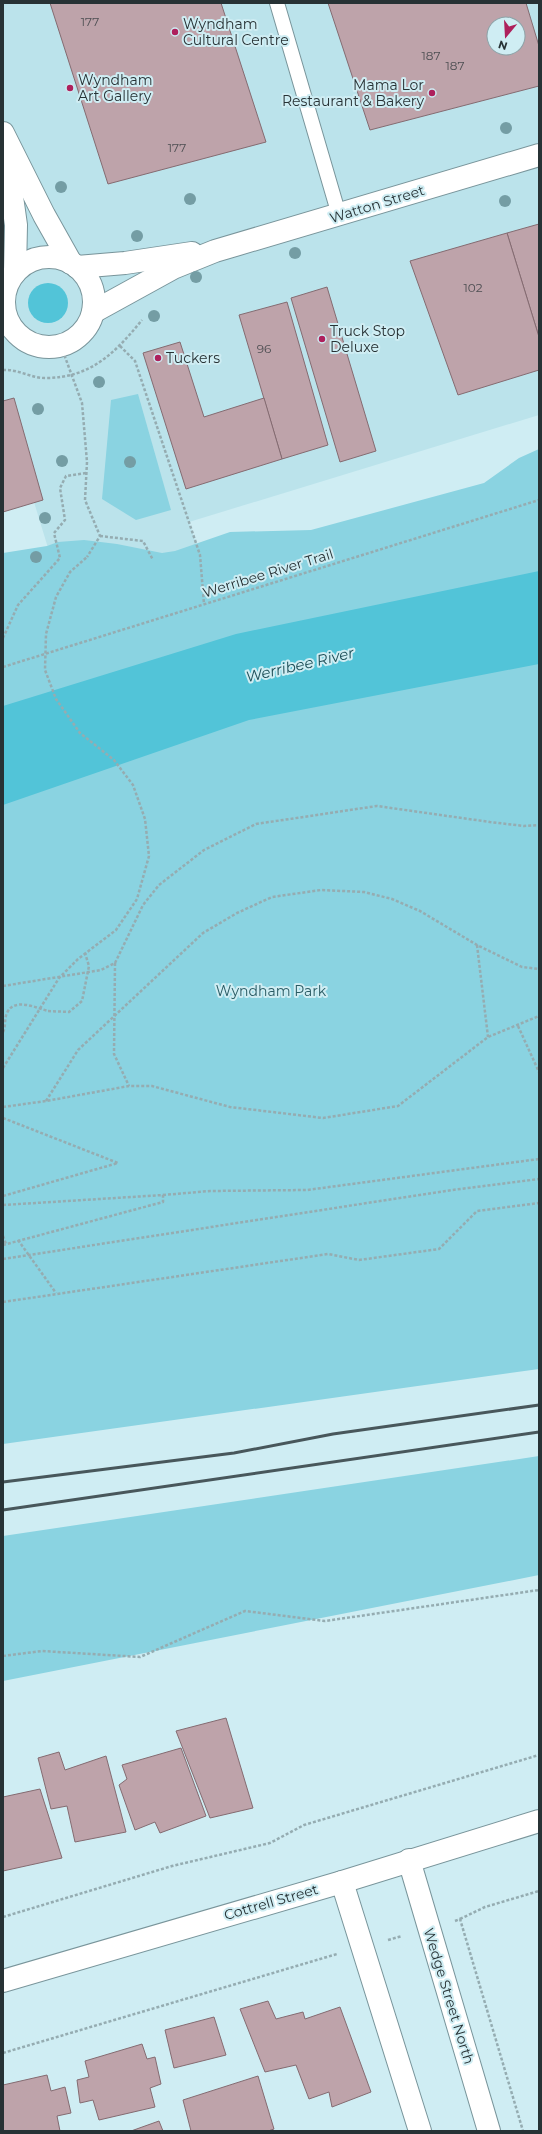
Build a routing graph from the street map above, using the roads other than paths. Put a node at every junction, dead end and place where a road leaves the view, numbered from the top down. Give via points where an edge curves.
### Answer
1 (277, 3) edge
2 (3, 133) edge
3 (3, 138) edge
4 (539, 155) edge
5 (339, 215) junction
6 (215, 251) junction
7 (74, 265) junction
8 (8, 281) edge
9 (93, 312) junction
10 (3, 338) edge
11 (26, 341) junction
12 (539, 1821) edge
13 (409, 1860) junction
14 (342, 1882) junction
15 (3, 1981) edge
16 (420, 2131) edge
17 (489, 2131) edge

1 - 5 lane
2 - 7 street via 44,215
3 - 8 street via 16,225
4 - 5 street, Watton Street
5 - 6 street, Watton Street
6 - 7 street, Watton Street via 125,263
6 - 9 street, Watton Street via 173,268
7 - 8 street via 60,258 35,259 24,264
7 - 9 street via 86,276 91,287
8 - 11 street via 4,302 8,321 15,333
9 - 11 street via 89,324 81,333 61,346 37,346
10 - 11 street
12 - 13 street, Cottrell Street
13 - 14 street, Cottrell Street
13 - 17 street, Wedge Street North
14 - 15 street, Cottrell Street
14 - 16 street

